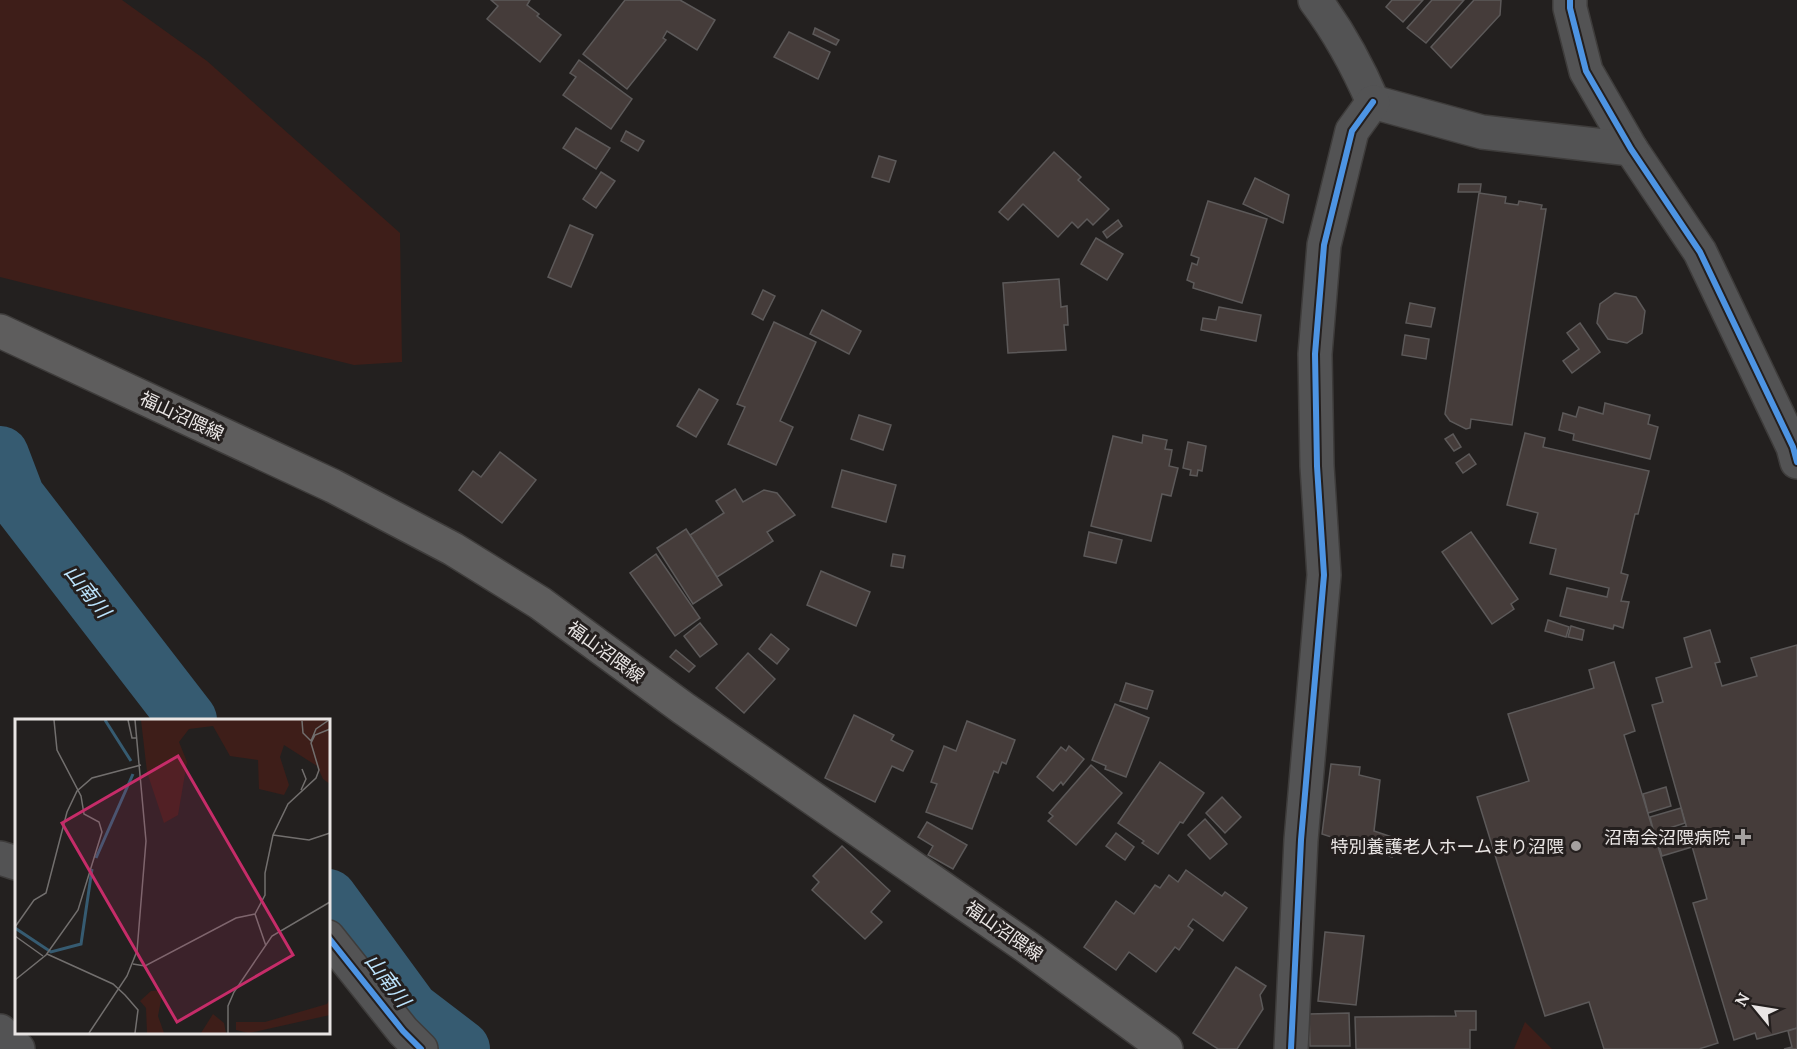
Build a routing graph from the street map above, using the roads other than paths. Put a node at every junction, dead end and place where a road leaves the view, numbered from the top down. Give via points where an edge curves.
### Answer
1 (1315, 0) edge
2 (1570, 0) edge
3 (1373, 102) junction
4 (1631, 149) junction
5 (0, 331) edge
6 (1797, 462) edge
7 (0, 858) edge
8 (15, 863) edge
9 (330, 940) edge
10 (0, 1031) edge
11 (18, 1049) edge
12 (421, 1049) edge
13 (1166, 1049) edge
14 (1291, 1049) edge

1 - 3 street via 1336,27
2 - 4 street via 1586,71
3 - 4 street via 1482,132
3 - 14 street via 1352,131 1324,246 1316,354 1317,466 1324,575 1301,840
4 - 6 street via 1700,252
5 - 13 main road, 福山沼隈線 via 333,486 453,549 540,603 683,708 1027,946
7 - 8 street
9 - 12 street
10 - 11 street

